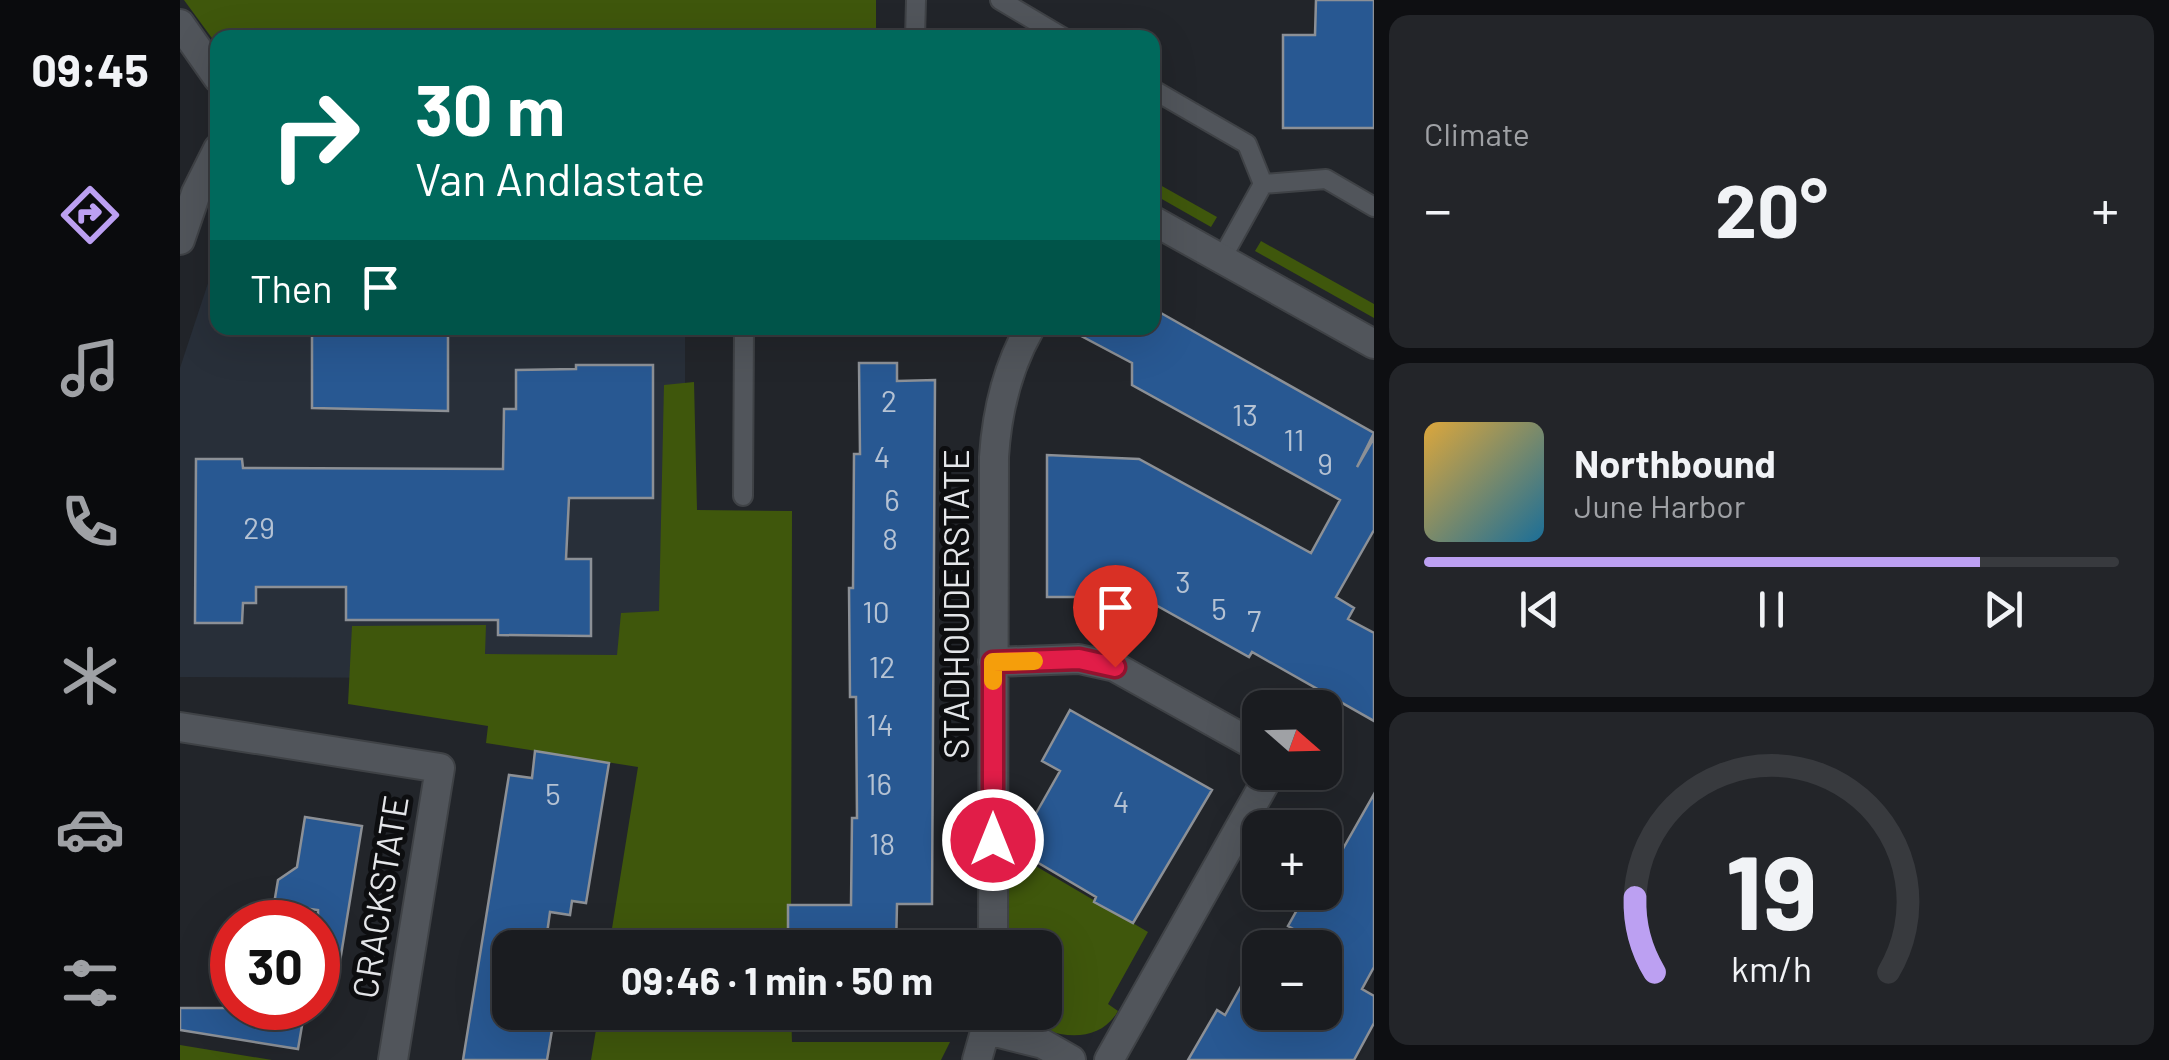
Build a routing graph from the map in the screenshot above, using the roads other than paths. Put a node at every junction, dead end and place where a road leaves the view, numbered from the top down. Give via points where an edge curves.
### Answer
1 (916, 0) edge
2 (1000, 0) edge
3 (180, 24) edge
4 (915, 30) edge
5 (1051, 30) edge
6 (210, 67) edge
7 (1160, 93) edge
8 (210, 165) edge
9 (1264, 184) junction
10 (1374, 207) edge
11 (1160, 224) edge
12 (180, 240) edge
13 (1222, 258) junction
14 (744, 335) edge
15 (1027, 335) edge
16 (1374, 344) edge
17 (743, 496) dead end
18 (993, 662) junction
19 (180, 727) edge
20 (1242, 738) edge
21 (1261, 790) edge
22 (993, 930) edge
23 (985, 1030) edge
24 (1009, 1030) edge
25 (393, 1060) edge
26 (976, 1060) edge
27 (1071, 1060) edge
28 (1108, 1060) edge

1 - 4 lane
2 - 5 lane
3 - 6 street
7 - 9 lane via 1247,144
8 - 12 street
9 - 10 lane via 1326,179
9 - 13 lane
11 - 13 street
13 - 16 street
14 - 17 lane
15 - 18 street, STADHOUDERSTATE via 1008,374 995,430
18 - 20 street via 1079,659 1115,667
18 - 22 street, STADHOUDERSTATE
19 - 25 street, CRACKSTATE via 440,768
21 - 28 street
23 - 26 street
24 - 27 street

